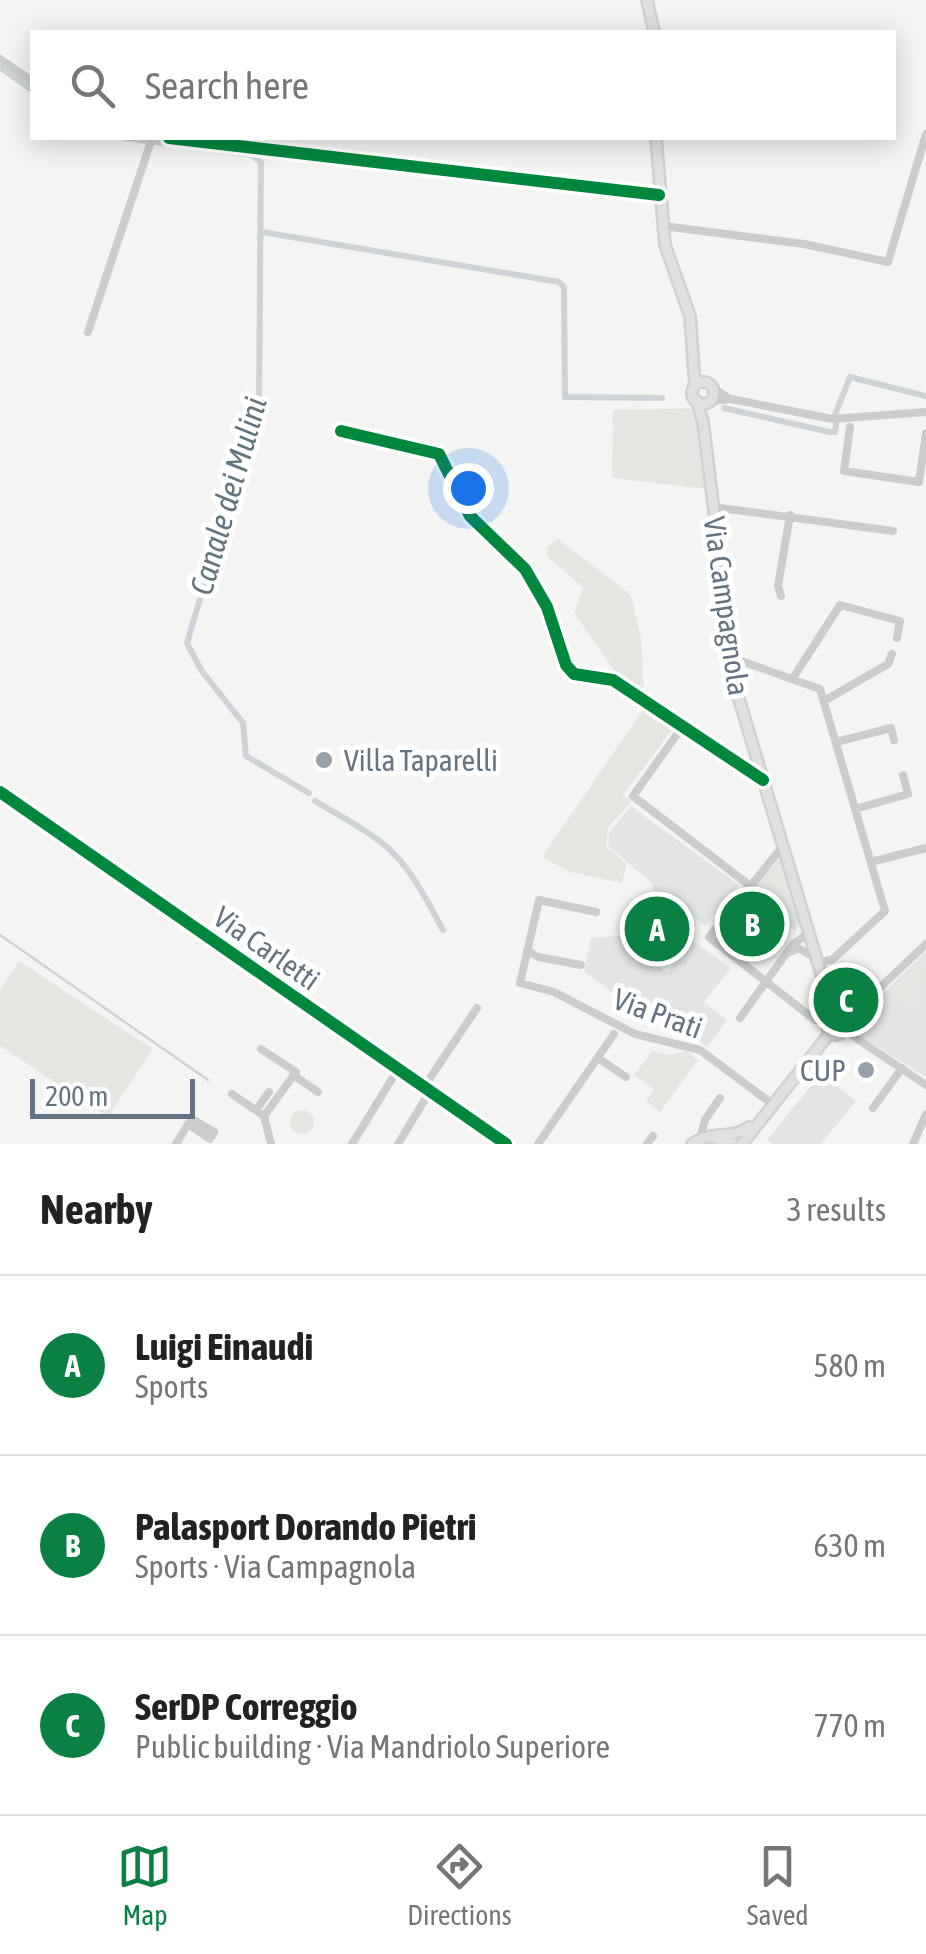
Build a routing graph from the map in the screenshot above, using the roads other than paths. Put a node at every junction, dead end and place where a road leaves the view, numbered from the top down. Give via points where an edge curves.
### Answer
1 (648, 0) edge
2 (654, 30) edge
3 (0, 58) edge
4 (30, 79) edge
5 (926, 134) edge
6 (151, 140) edge
7 (186, 140) edge
8 (656, 140) edge
9 (658, 195) junction
10 (662, 226) junction
11 (88, 332) dead end
12 (705, 385) junction
13 (731, 399) junction
14 (696, 401) junction
15 (709, 401) junction
16 (926, 412) edge
17 (703, 422) junction
18 (850, 427) dead end
19 (341, 432) dead end
20 (926, 432) edge
21 (713, 507) junction
22 (790, 515) junction
23 (894, 532) dead end
24 (781, 596) dead end
25 (896, 638) dead end
26 (892, 654) dead end
27 (730, 657) junction
28 (793, 678) junction
29 (824, 701) junction
30 (682, 726) junction
31 (894, 740) dead end
32 (836, 742) junction
33 (903, 775) dead end
34 (764, 780) junction
35 (0, 792) edge
36 (855, 809) junction
37 (926, 848) edge
38 (782, 850) junction
39 (870, 862) junction
40 (749, 886) junction
41 (596, 912) dead end
42 (810, 936) junction
43 (926, 944) edge
44 (798, 948) junction
45 (527, 950) junction
46 (788, 953) junction
47 (817, 960) junction
48 (581, 965) dead end
49 (766, 982) junction
50 (478, 1008) dead end
51 (740, 1018) dead end
52 (836, 1025) junction
53 (614, 1034) dead end
54 (261, 1048) dead end
55 (598, 1058) junction
56 (398, 1068) junction
57 (902, 1068) junction
58 (293, 1075) junction
59 (626, 1076) dead end
60 (926, 1085) edge
61 (427, 1089) junction
62 (270, 1092) dead end
63 (318, 1092) dead end
64 (232, 1094) dead end
65 (720, 1098) dead end
66 (771, 1102) junction
67 (874, 1108) dead end
68 (260, 1113) junction
69 (926, 1114) edge
70 (188, 1124) dead end
71 (699, 1140) edge
72 (738, 1140) edge
73 (176, 1144) edge
74 (271, 1144) edge
75 (352, 1144) edge
76 (398, 1144) edge
77 (506, 1144) edge
78 (538, 1144) edge
79 (913, 1144) edge

1 - 2 main road
3 - 4 street
5 - 10 street via 888,262
6 - 11 street
7 - 9 street
8 - 9 main road, Via Campagnola
9 - 10 main road, Via Campagnola
10 - 12 main road, Via Campagnola
12 - 13 street
12 - 14 main road, Via Campagnola
12 - 15 main road, Via Campagnola
13 - 15 street
13 - 16 street via 832,420
14 - 15 main road
14 - 17 main road, Via Campagnola
15 - 17 main road, Via Campagnola
17 - 21 main road, Via Campagnola
18 - 20 street via 844,471 919,482
19 - 30 street via 439,454 470,516 525,568 566,664 588,679 612,680
21 - 22 street
21 - 27 main road, Via Campagnola
22 - 23 street
22 - 24 street
25 - 28 street via 900,621 840,605
26 - 29 street via 888,664
27 - 28 street
27 - 34 main road, Via Campagnola
28 - 29 street via 820,689
29 - 32 street
30 - 34 street
30 - 40 street via 633,796
31 - 32 street via 890,728
32 - 36 street
33 - 36 street via 908,794
34 - 38 main road, Via Campagnola
35 - 56 street, Via Carletti
36 - 39 street
37 - 39 street
38 - 40 street
38 - 42 main road, Via Campagnola
39 - 47 street via 884,911 834,959
40 - 49 street via 709,937
41 - 45 street via 539,900
42 - 44 street
42 - 46 street
42 - 47 main road, Via Campagnola
43 - 52 street
44 - 46 street
44 - 47 street
45 - 48 street
45 - 66 street, Via Prati via 520,983 554,992 635,1034 700,1050
46 - 49 street
47 - 52 main road, Via Campagnola
49 - 51 street
49 - 52 street via 815,1020
50 - 61 street
52 - 57 street
52 - 66 main road
53 - 55 street
54 - 58 street
55 - 59 street
55 - 78 street
56 - 61 street, Via Carletti
56 - 75 street
57 - 60 street
57 - 67 street
58 - 63 street
58 - 68 street
61 - 76 street
61 - 77 street, Via Carletti
62 - 68 street
64 - 68 street
65 - 71 street
66 - 72 main road
68 - 74 street
69 - 79 street
70 - 73 street
71 - 72 main road

